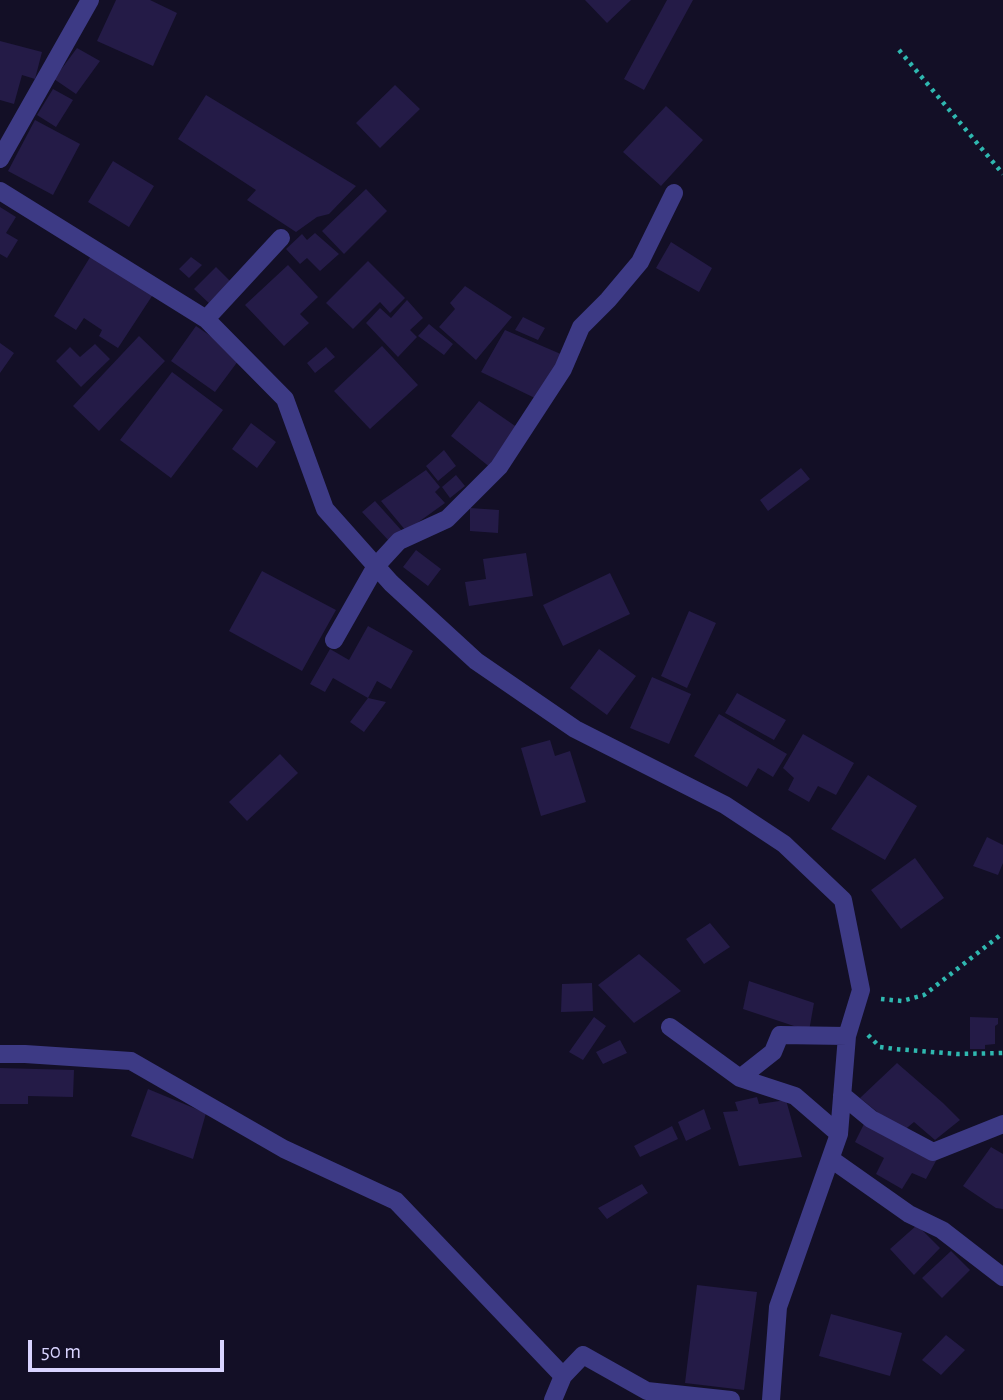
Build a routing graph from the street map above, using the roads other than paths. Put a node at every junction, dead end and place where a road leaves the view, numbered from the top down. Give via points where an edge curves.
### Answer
1 (90, 0) edge
2 (0, 159) edge
3 (0, 191) edge
4 (674, 193) dead end
5 (281, 238) dead end
6 (206, 320) junction
7 (376, 566) junction
8 (334, 640) dead end
9 (670, 1027) dead end
10 (850, 1028) junction
11 (0, 1054) edge
12 (740, 1077) junction
13 (842, 1095) junction
14 (1003, 1124) edge
15 (839, 1134) junction
16 (831, 1159) junction
17 (1003, 1277) edge
18 (563, 1376) junction
19 (554, 1400) edge
20 (731, 1400) edge
21 (771, 1400) edge

1 - 2 street
3 - 6 street
4 - 7 street via 640,262 581,327 563,369 499,467 447,519 399,541
5 - 6 street
6 - 7 street via 285,399 326,509
7 - 8 street
7 - 10 street via 476,661 575,729 725,805 784,844 843,900 861,990
9 - 12 street
10 - 12 street via 780,1035 773,1052
10 - 13 street
11 - 18 street via 131,1061 284,1149 396,1201
12 - 15 street via 795,1096
13 - 14 street via 871,1119 933,1152
13 - 15 street
15 - 16 street
16 - 17 street via 909,1214 942,1230
16 - 21 street via 778,1307
18 - 19 street
18 - 20 street via 583,1355 647,1391

